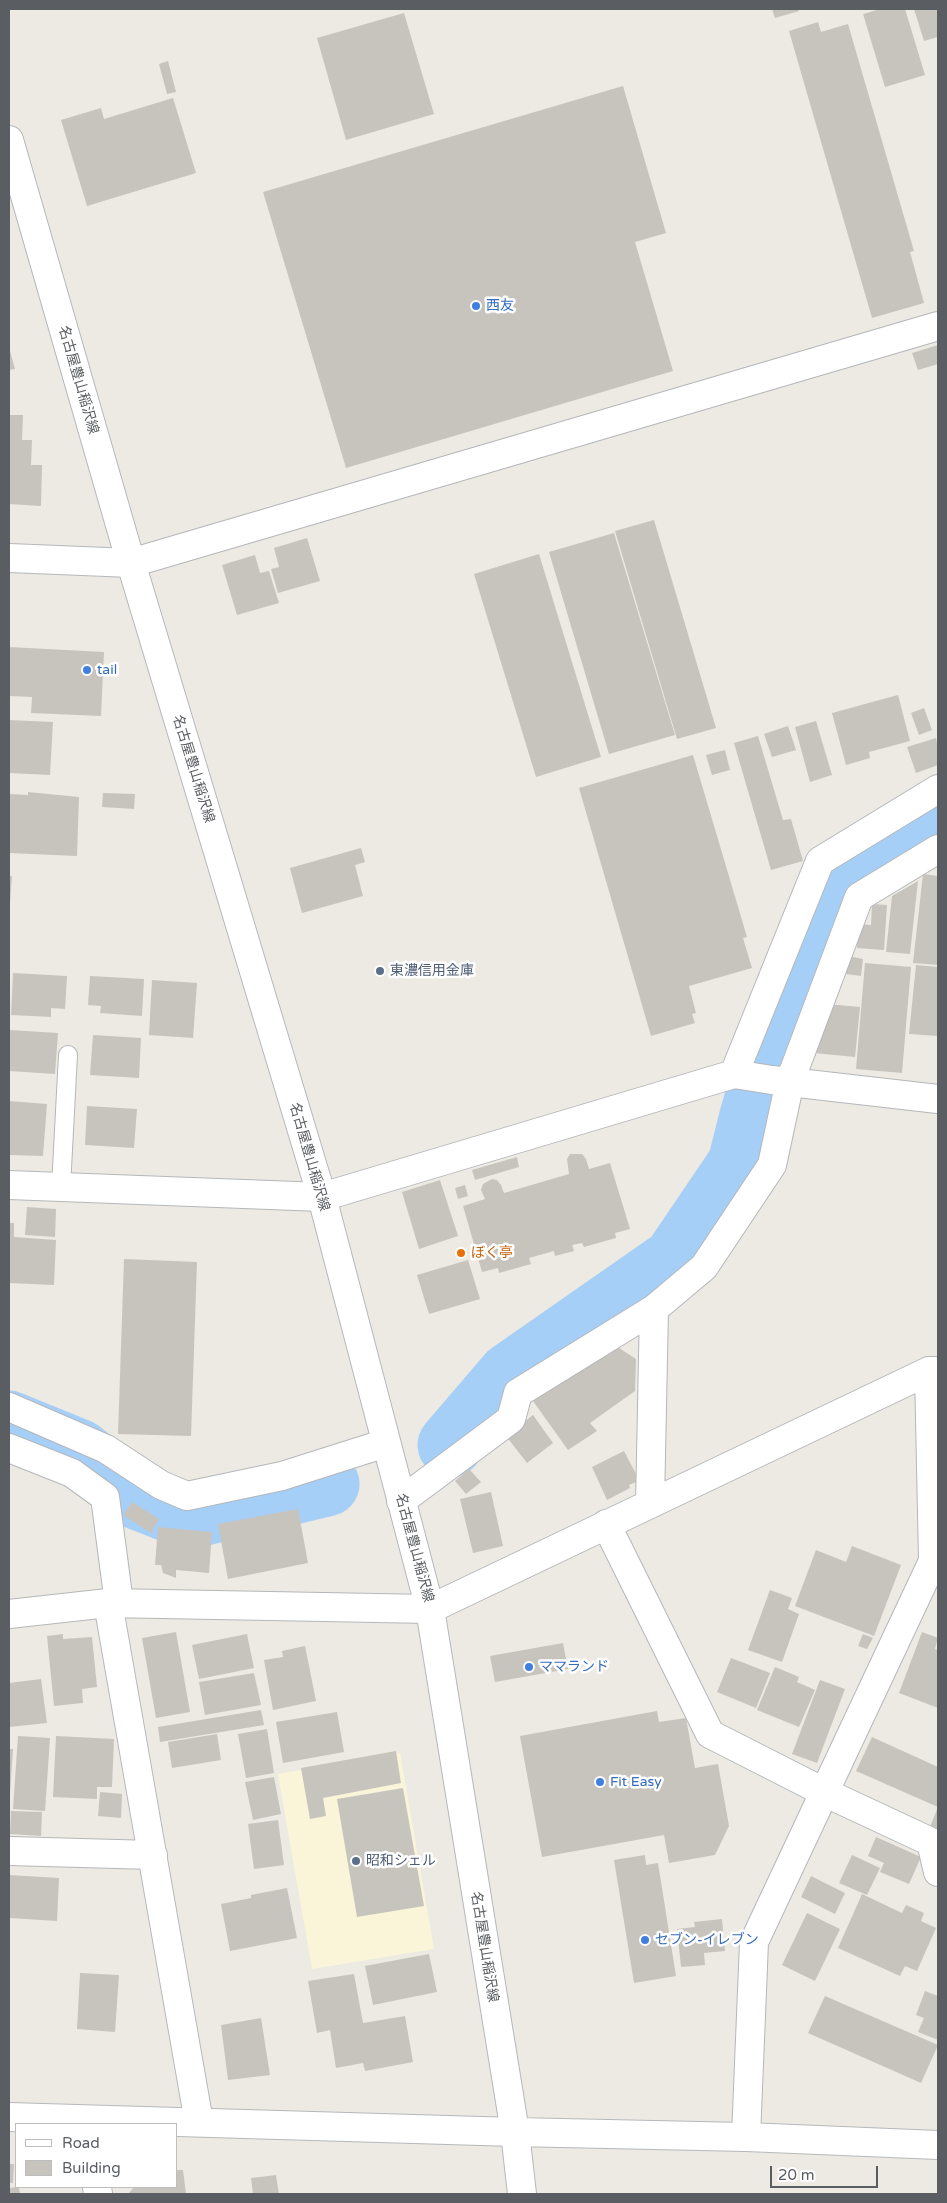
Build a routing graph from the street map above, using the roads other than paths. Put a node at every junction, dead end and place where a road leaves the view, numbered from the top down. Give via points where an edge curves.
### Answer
1 (9, 140) edge
2 (938, 326) edge
3 (9, 558) edge
4 (131, 563) junction
5 (938, 789) edge
6 (938, 849) edge
7 (68, 1055) dead end
8 (762, 1078) junction
9 (938, 1099) edge
10 (9, 1185) edge
11 (61, 1187) junction
12 (322, 1197) junction
13 (654, 1308) junction
14 (934, 1371) edge
15 (9, 1407) edge
16 (386, 1443) junction
17 (9, 1448) edge
18 (401, 1501) junction
19 (650, 1504) junction
20 (606, 1524) junction
21 (936, 1561) edge
22 (113, 1603) junction
23 (430, 1609) junction
24 (9, 1614) edge
25 (826, 1793) junction
26 (9, 1851) edge
27 (152, 1855) junction
28 (938, 1872) edge
29 (9, 2117) edge
30 (88, 2122) edge
31 (198, 2122) junction
32 (514, 2132) junction
33 (746, 2137) junction
34 (938, 2145) edge
35 (522, 2194) edge

1 - 4 street, 名古屋豊山稲沢線
2 - 4 street
3 - 4 street
4 - 12 street, 名古屋豊山稲沢線
5 - 8 street via 820,861
6 - 8 street via 859,897
7 - 11 lane
8 - 9 street
8 - 12 street
8 - 13 street via 772,1165 704,1267
10 - 11 street
11 - 12 street
12 - 16 street, 名古屋豊山稲沢線
13 - 18 street via 518,1393 511,1419
13 - 19 street
14 - 19 street
14 - 21 street
15 - 16 street via 106,1450 161,1485 187,1496 282,1476
16 - 18 street, 名古屋豊山稲沢線
17 - 22 street via 72,1473 105,1497
18 - 23 street, 名古屋豊山稲沢線
19 - 20 street
20 - 23 street
20 - 25 street via 710,1734
21 - 25 street
22 - 23 street
22 - 24 street
22 - 27 street
23 - 32 street, 名古屋豊山稲沢線
25 - 28 street via 931,1842
25 - 33 street via 754,1942
26 - 27 street
27 - 31 street
29 - 30 street
30 - 31 street
31 - 32 street
32 - 33 street
32 - 35 street, 名古屋豊山稲沢線
33 - 34 street

